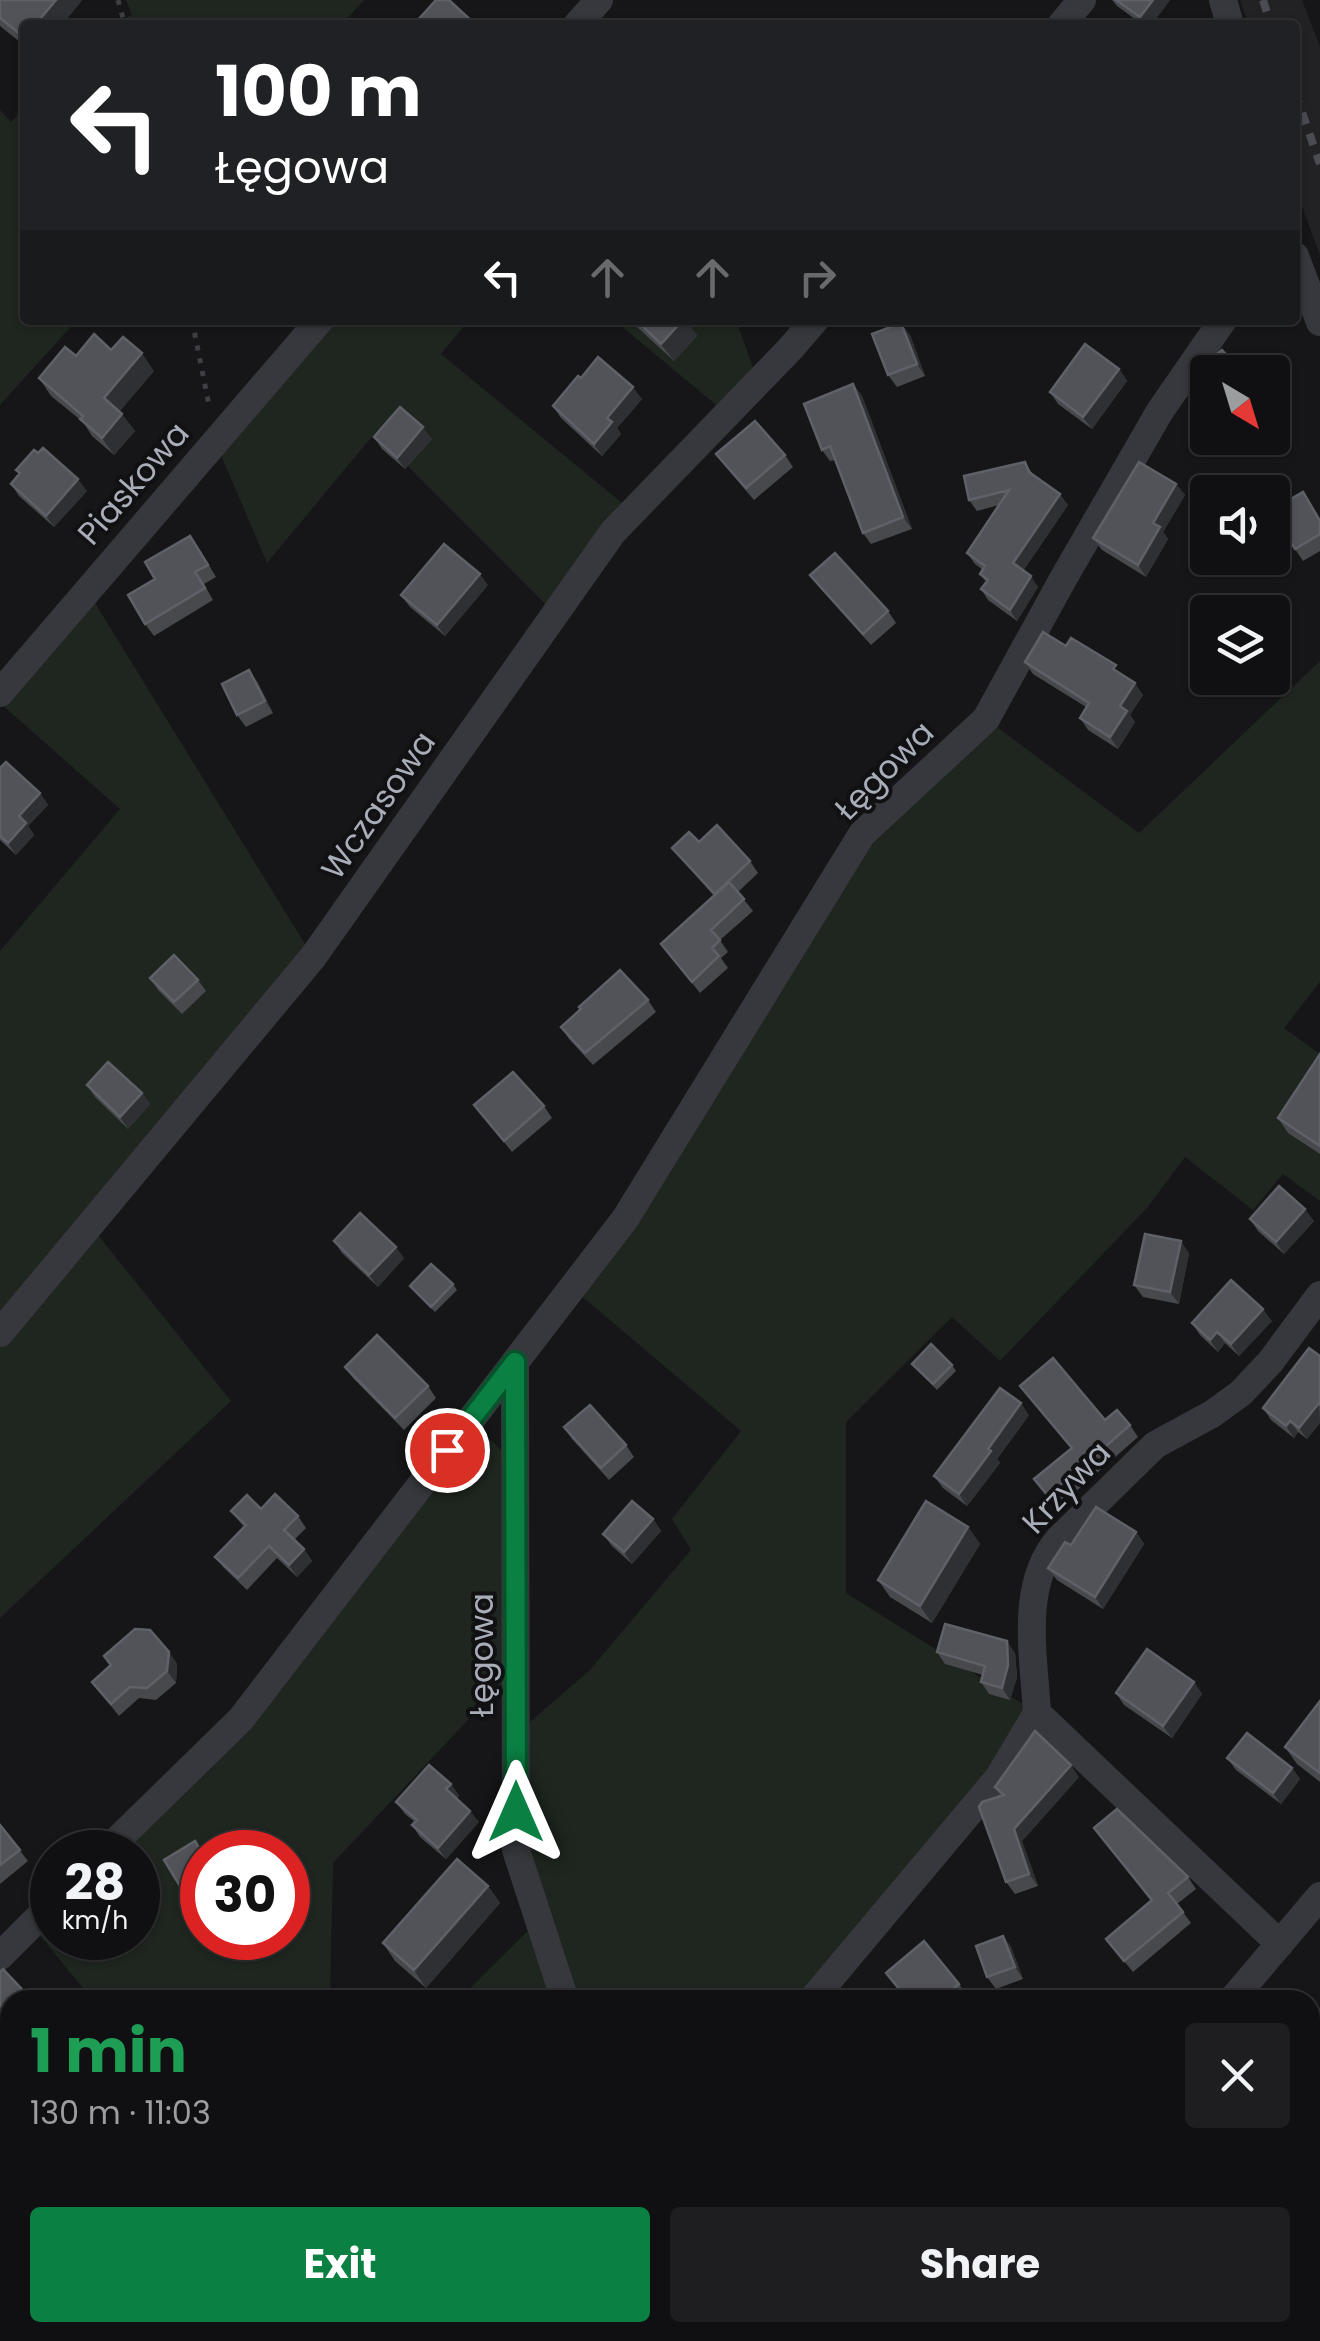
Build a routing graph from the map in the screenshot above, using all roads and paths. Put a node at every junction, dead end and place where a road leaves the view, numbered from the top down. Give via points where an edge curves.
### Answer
1 (599, 0) edge
2 (1082, 0) edge
3 (581, 20) edge
4 (1065, 20) edge
5 (1300, 269) edge
6 (1320, 322) edge
7 (193, 325) edge
8 (316, 325) edge
9 (811, 325) edge
10 (1219, 325) edge
11 (216, 441) junction
12 (0, 693) edge
13 (1320, 1295) edge
14 (0, 1334) edge
15 (515, 1362) junction
16 (1037, 1713) junction
17 (127, 1830) edge
18 (1320, 1896) edge
19 (30, 1926) edge
20 (1280, 1944) junction
21 (0, 1956) edge
22 (562, 1990) edge
23 (820, 1990) edge
24 (1241, 1990) edge

1 - 3 street
2 - 4 street
5 - 6 street
7 - 11 path
8 - 11 street, Piaskowa
9 - 14 street, Wczasowa via 612,532 313,957
10 - 15 street, Łęgowa via 1160,412 986,720 862,834 625,1219
11 - 12 street, Piaskowa
13 - 16 street, Krzywa via 1241,1393 1155,1445 1046,1554 1032,1610
15 - 17 street, Łęgowa via 241,1719
15 - 22 street, Łęgowa via 516,1850
16 - 20 street
16 - 23 street via 999,1777
18 - 20 street
19 - 21 street
20 - 24 street

